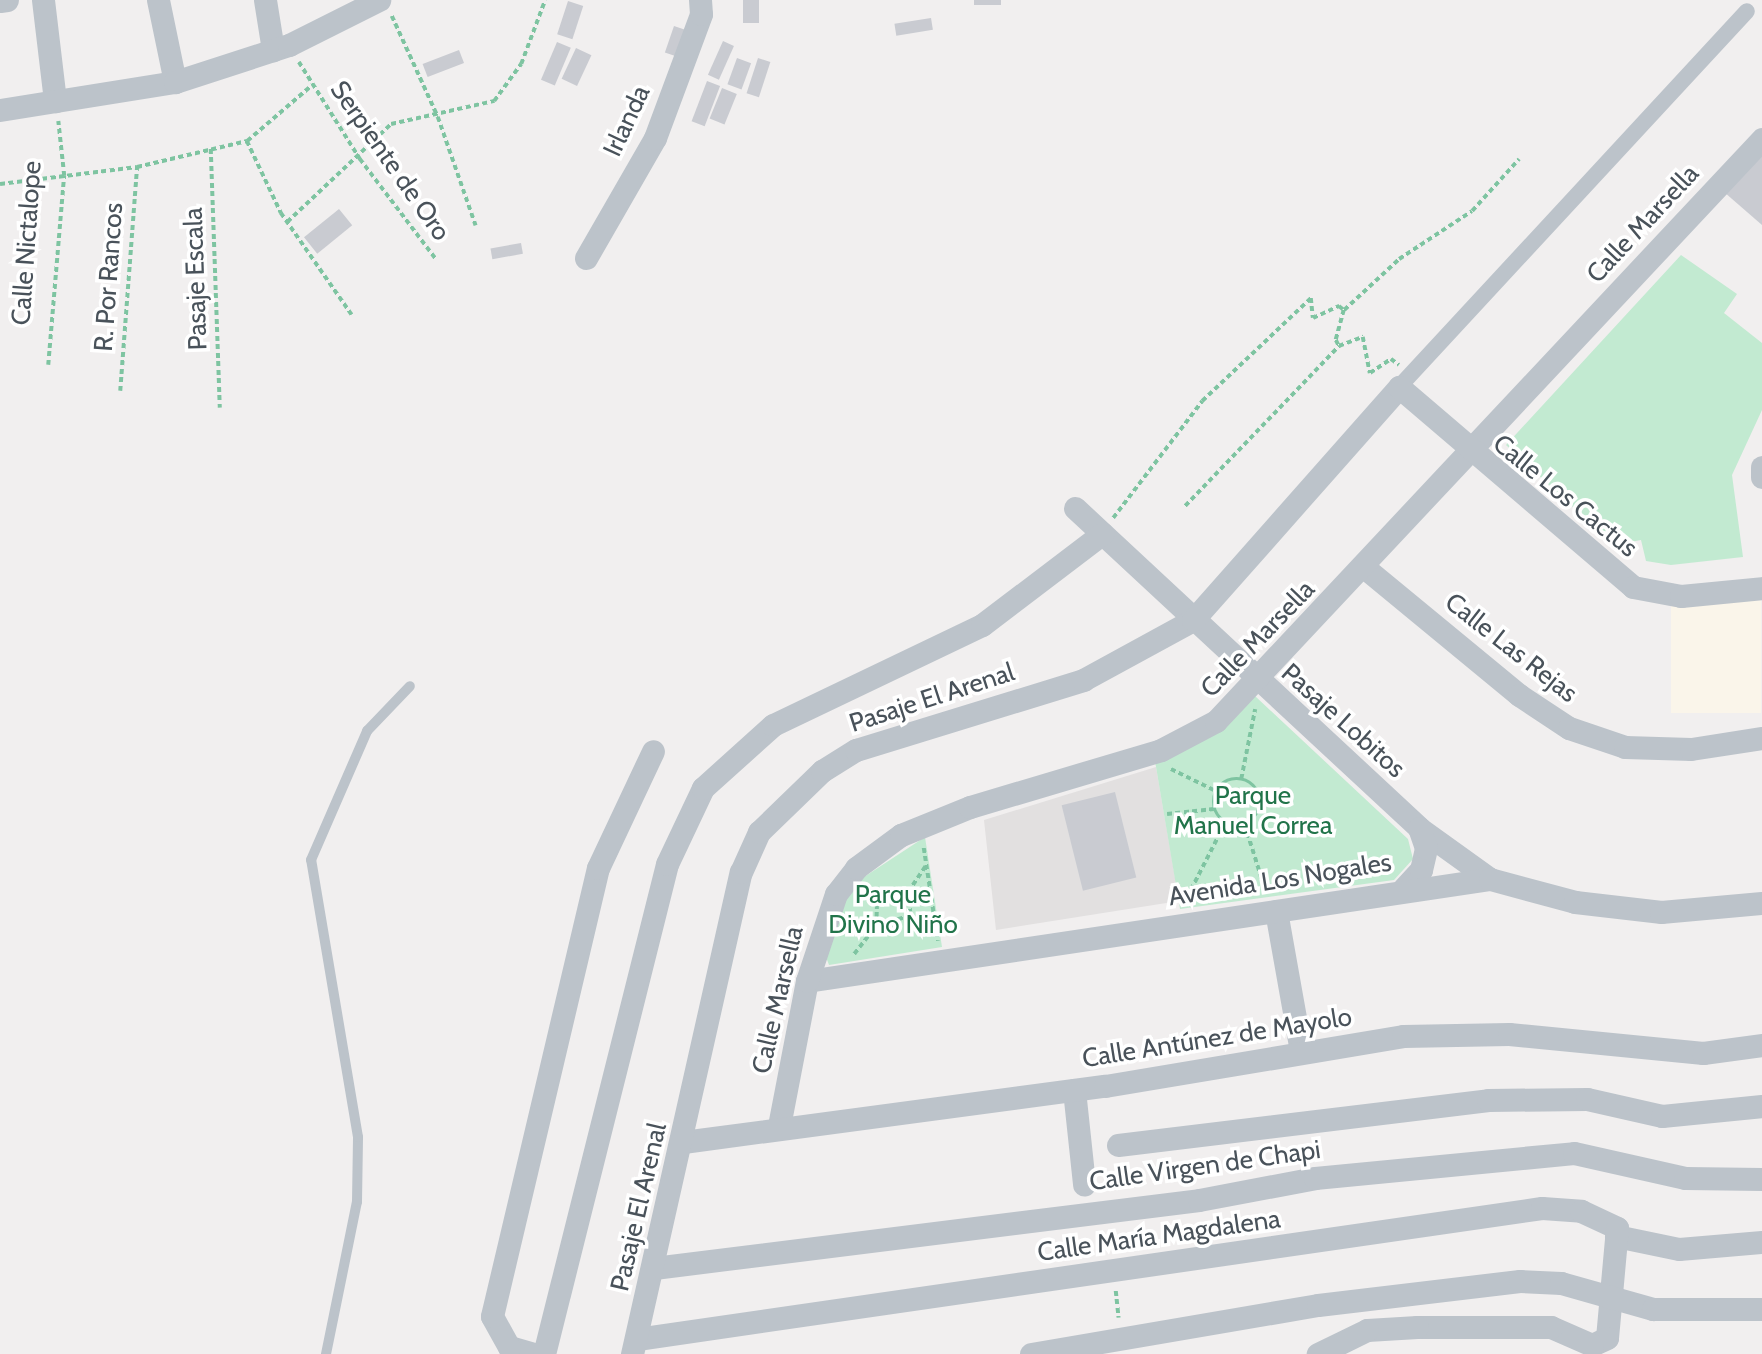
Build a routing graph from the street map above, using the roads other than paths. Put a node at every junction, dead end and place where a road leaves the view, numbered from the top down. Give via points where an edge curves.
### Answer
1 (7, 0) edge
2 (43, 0) edge
3 (158, 0) edge
4 (265, 0) edge
5 (700, 0) edge
6 (0, 1) edge
7 (383, 6) edge
8 (1747, 11) dead end
9 (272, 50) junction
10 (175, 82) junction
11 (55, 101) junction
12 (0, 110) edge
13 (1762, 139) edge
14 (586, 258) dead end
15 (1399, 387) junction
16 (1468, 452) junction
17 (1762, 467) edge
18 (1762, 477) edge
19 (1075, 508) dead end
20 (1102, 534) junction
21 (1365, 568) junction
22 (1762, 588) edge
23 (1193, 620) junction
24 (1258, 683) junction
25 (410, 686) dead end
26 (1762, 738) edge
27 (653, 751) dead end
28 (1419, 828) junction
29 (1490, 878) junction
30 (1404, 888) junction
31 (1271, 903) junction
32 (1762, 903) edge
33 (807, 981) junction
34 (1762, 1045) edge
35 (1301, 1052) junction
36 (1074, 1090) junction
37 (1762, 1106) edge
38 (779, 1126) junction
39 (683, 1142) junction
40 (1118, 1145) dead end
41 (1762, 1179) edge
42 (1084, 1184) dead end
43 (1616, 1236) junction
44 (1762, 1242) edge
45 (654, 1268) junction
46 (1609, 1295) junction
47 (1762, 1309) edge
48 (635, 1346) edge
49 (327, 1354) edge
50 (534, 1354) edge
51 (544, 1354) edge
52 (1031, 1354) edge
53 (1318, 1354) edge

1 - 6 street
2 - 11 street
3 - 10 street
4 - 9 street
5 - 14 street, Irlanda via 701,14 655,138
7 - 9 street
8 - 15 street
9 - 10 street
10 - 11 street
11 - 12 street
13 - 16 street, Calle Marsella
15 - 16 street, Calle Los Cactus
15 - 23 street, Pasaje El Arenal
16 - 21 street, Calle Marsella
16 - 22 street, Calle Los Cactus via 1633,587 1681,596
17 - 18 street
19 - 20 street, Pasaje Lobitos
20 - 23 street, Pasaje Lobitos
20 - 51 street via 982,625 773,725 704,788 667,864
21 - 24 street, Calle Marsella
21 - 26 street, Calle Las Rejas via 1519,695 1569,728 1625,747 1691,748
23 - 24 street, Pasaje Lobitos
23 - 39 street, Pasaje El Arenal via 1083,680 856,750 822,771 758,832 741,872
24 - 28 street, Pasaje Lobitos
24 - 33 street, Calle Marsella via 1216,721 1161,750 970,807 901,835 856,868 836,894
25 - 49 lane via 367,731 311,860 358,1137 357,1202
27 - 50 street via 598,868 492,1317 509,1347
28 - 29 street, Pasaje Lobitos
28 - 30 street via 1426,848 1421,870
29 - 30 street, Avenida Los Nogales
29 - 32 street, Avenida Los Nogales via 1575,902 1661,912
30 - 31 street, Avenida Los Nogales
31 - 33 street, Avenida Los Nogales via 1171,926
31 - 35 street
33 - 38 street, Calle Marsella
34 - 35 street, Calle Antúnez de Mayolo via 1703,1052 1509,1034 1404,1036
35 - 36 street, Calle Antúnez de Mayolo
36 - 38 street, Calle Antúnez de Mayolo
36 - 42 street
37 - 40 street, Calle Virgen de Chapi via 1662,1116 1587,1098 1488,1100
38 - 39 street, Calle Antúnez de Mayolo
39 - 45 street, Pasaje El Arenal
41 - 45 street, Calle Virgen de Chapi via 1685,1178 1574,1153 1315,1178 1199,1200
43 - 44 street via 1679,1248
43 - 46 street
43 - 48 street, Calle María Magdalena via 1614,1224 1598,1216 1542,1208
45 - 48 street, Pasaje El Arenal
46 - 47 street via 1653,1309
46 - 52 street via 1520,1281 1318,1305
46 - 53 street via 1606,1339 1592,1345 1551,1327 1417,1327 1367,1330

